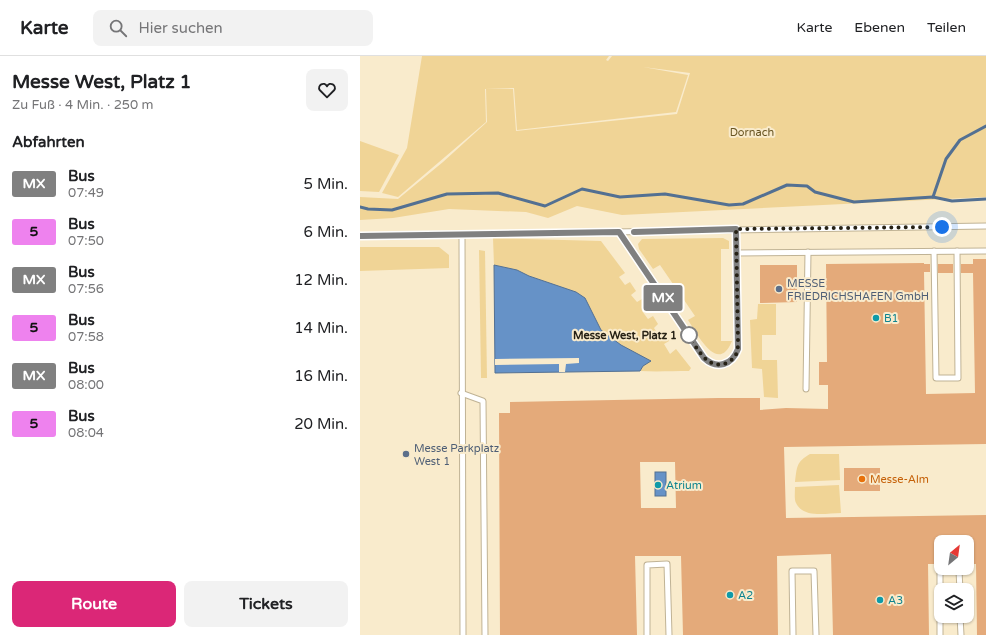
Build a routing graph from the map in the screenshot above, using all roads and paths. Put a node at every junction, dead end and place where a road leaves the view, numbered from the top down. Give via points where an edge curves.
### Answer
1 (986, 226) edge
2 (736, 229) junction
3 (619, 232) junction
4 (462, 234) junction
5 (360, 236) edge
6 (934, 251) junction
7 (957, 251) junction
8 (986, 251) edge
9 (808, 252) junction
10 (737, 253) junction
11 (806, 389) dead end
12 (462, 393) junction
13 (940, 583) edge
14 (960, 583) edge
15 (940, 623) edge
16 (960, 623) edge
17 (463, 635) edge
18 (485, 635) edge
19 (647, 635) edge
20 (669, 635) edge
21 (793, 635) edge
22 (816, 635) edge
23 (940, 635) edge
24 (961, 635) edge

1 - 2 lane
2 - 3 lane
2 - 10 lane
3 - 4 lane
3 - 10 lane via 704,358 716,365 730,361 738,349
4 - 5 lane
4 - 12 lane
6 - 7 lane
6 - 7 lane via 936,378 958,378
6 - 9 lane
7 - 8 lane
9 - 10 lane
9 - 11 lane
12 - 17 lane
12 - 18 lane via 483,400
13 - 14 lane via 940,571 959,571
15 - 23 lane
16 - 24 lane
19 - 20 lane via 647,565 667,564
21 - 22 lane via 792,571 814,571

